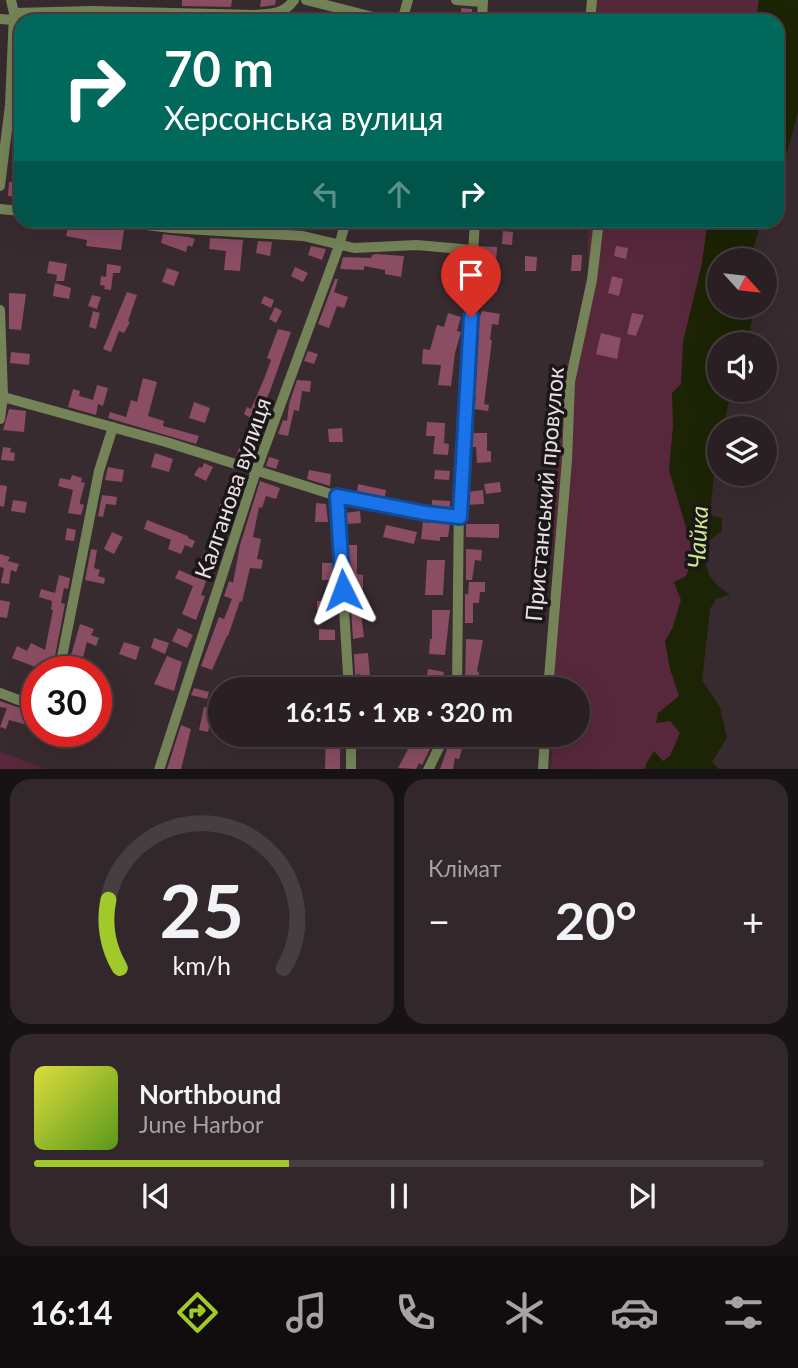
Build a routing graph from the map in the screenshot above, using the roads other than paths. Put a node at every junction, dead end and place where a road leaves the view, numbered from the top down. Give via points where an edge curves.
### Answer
1 (11, 0) edge
2 (161, 0) edge
3 (294, 0) edge
4 (306, 0) edge
5 (456, 0) edge
6 (482, 1) edge
7 (161, 12) junction
8 (45, 14) edge
9 (224, 14) edge
10 (266, 14) edge
11 (361, 14) edge
12 (13, 16) junction
13 (0, 19) edge
14 (0, 186) edge
15 (171, 228) edge
16 (344, 228) edge
17 (474, 228) edge
18 (598, 228) edge
19 (339, 246) junction
20 (473, 250) junction
21 (0, 310) edge
22 (1, 396) edge
23 (0, 419) edge
24 (113, 427) junction
25 (256, 471) junction
26 (337, 496) junction
27 (460, 517) junction
28 (62, 656) edge
29 (348, 677) edge
30 (457, 677) edge
31 (549, 677) edge
32 (0, 693) edge
33 (21, 700) edge
34 (351, 747) edge
35 (440, 747) edge
36 (544, 747) edge
37 (159, 769) edge
38 (351, 769) edge
39 (428, 769) edge
40 (543, 769) edge

1 - 12 street
2 - 7 street
3 - 10 street via 288,9
4 - 11 street
5 - 6 street
7 - 8 street
7 - 9 street
12 - 13 street
12 - 14 street via 10,105
15 - 19 street via 266,232
16 - 19 street, Калганова вулиця
17 - 20 street
18 - 31 street, Пристанський провулок via 570,383
19 - 20 street
19 - 25 street, Калганова вулиця
20 - 27 street
21 - 22 street
22 - 23 street
22 - 24 street
24 - 25 street
24 - 28 street via 99,471
25 - 26 street
25 - 37 street, Калганова вулиця
26 - 27 street
26 - 29 street
27 - 30 street
32 - 33 street
34 - 38 street
35 - 39 street
36 - 40 street

